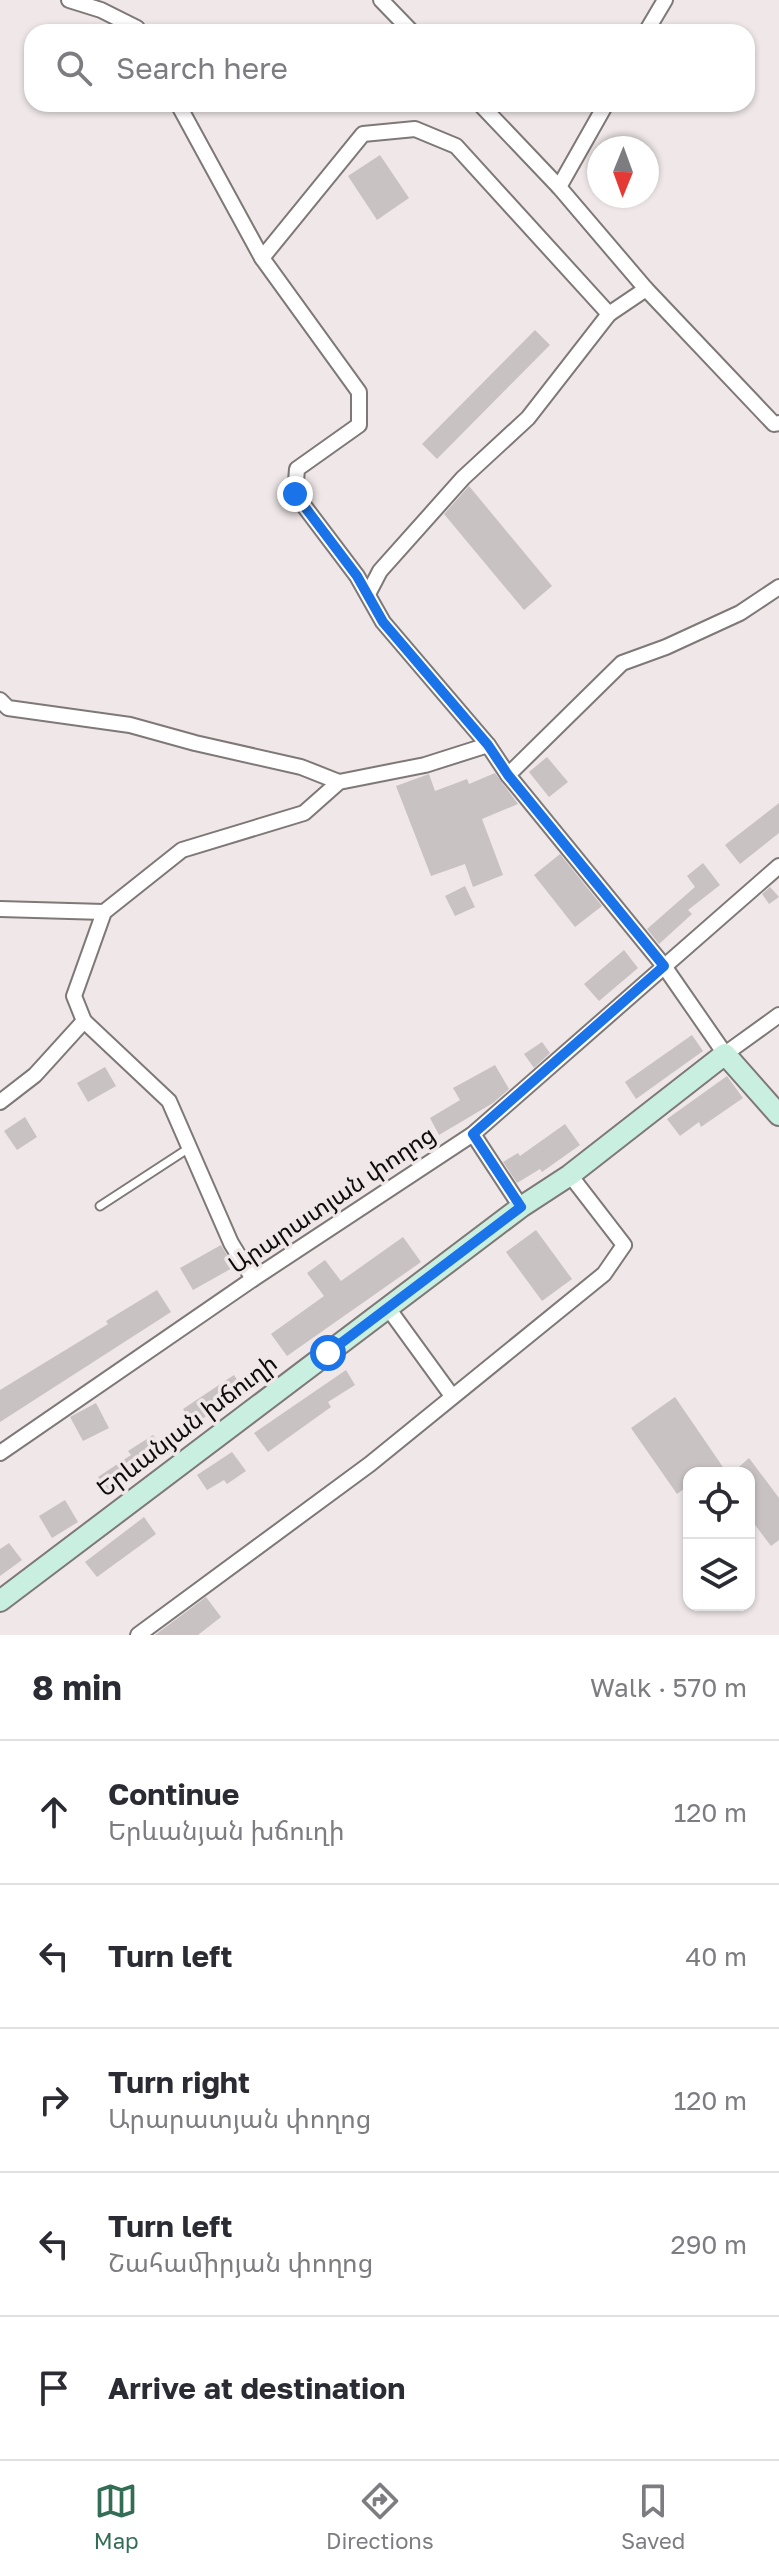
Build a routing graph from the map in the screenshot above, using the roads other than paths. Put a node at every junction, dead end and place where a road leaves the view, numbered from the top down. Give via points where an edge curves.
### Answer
1 (69, 0) edge
2 (381, 0) edge
3 (665, 0) edge
4 (104, 5) edge
5 (131, 24) edge
6 (404, 24) edge
7 (651, 24) edge
8 (182, 112) edge
9 (488, 112) edge
10 (601, 112) edge
11 (559, 187) junction
12 (262, 258) junction
13 (646, 289) junction
14 (609, 314) junction
15 (779, 423) edge
16 (779, 587) edge
17 (368, 594) junction
18 (0, 700) edge
19 (488, 745) junction
20 (508, 775) junction
21 (339, 782) junction
22 (779, 866) edge
23 (0, 909) edge
24 (104, 912) junction
25 (664, 966) junction
26 (779, 1015) edge
27 (84, 1021) junction
28 (725, 1054) junction
29 (0, 1102) edge
30 (779, 1115) edge
31 (473, 1134) junction
32 (189, 1148) junction
33 (570, 1175) junction
34 (100, 1206) dead end
35 (521, 1207) junction
36 (253, 1279) junction
37 (388, 1308) junction
38 (452, 1396) junction
39 (0, 1453) edge
40 (0, 1601) edge
41 (138, 1635) edge

1 - 4 street
2 - 6 street
3 - 7 street
4 - 5 street
8 - 12 street
9 - 11 street
10 - 11 street
11 - 13 street
12 - 14 street via 363,134 415,129 456,146
12 - 17 street via 359,392 359,425 297,469 295,494
13 - 14 street
13 - 15 street via 774,424
14 - 17 street via 528,418 463,478 380,571
16 - 20 street via 740,613 622,663
17 - 19 street via 383,622
18 - 21 street via 8,708 130,725 301,767
19 - 20 street
19 - 21 street via 425,765
20 - 25 street
21 - 24 street via 304,813 182,850
22 - 25 street, Արարատյան փողոց
23 - 24 street
24 - 27 street via 74,996
25 - 28 street
25 - 31 street, Արարատյան փողոց
26 - 28 street
27 - 29 street via 35,1075
27 - 32 street via 169,1101
28 - 30 main road
28 - 33 main road, Երևանյան խճուղի
31 - 35 street
31 - 36 street, Արարատյան փողոց
32 - 34 lane
32 - 36 street
33 - 35 main road, Երևանյան խճուղի
33 - 38 street via 624,1245 604,1274
35 - 37 main road, Երևանյան խճուղի
36 - 39 street, Արարատյան փողոց
37 - 38 street
37 - 40 main road, Երևանյան խճուղի
38 - 41 street via 370,1464

